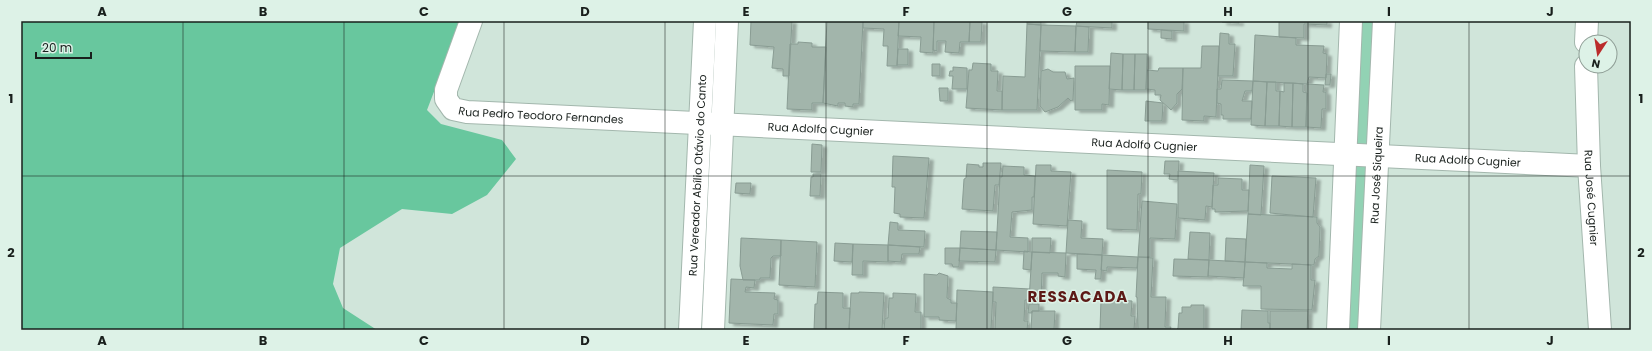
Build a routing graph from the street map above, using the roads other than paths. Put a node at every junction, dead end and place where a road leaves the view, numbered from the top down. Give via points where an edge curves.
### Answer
1 (472, 21) edge
2 (705, 21) edge
3 (727, 21) edge
4 (1351, 21) edge
5 (1384, 21) edge
6 (1587, 21) edge
7 (1586, 34) edge
8 (1586, 74) edge
9 (700, 124) junction
10 (722, 125) junction
11 (1345, 155) junction
12 (1378, 156) junction
13 (1589, 166) junction
14 (690, 330) edge
15 (713, 330) edge
16 (1338, 330) edge
17 (1370, 330) edge
18 (1600, 330) edge

1 - 9 street, Rua Pedro Teodoro Fernandes via 446,90 446,99 453,109 467,112
2 - 9 street, Rua Vereador Abílio Otávio do Canto
3 - 10 street, Rua Vereador Abílio Otávio do Canto
4 - 11 street
5 - 12 street, Rua José Siqueira
6 - 7 street
8 - 13 street, Rua José Cugnier
9 - 10 street, Rua Adolfo Cugnier
9 - 14 street, Rua Vereador Abílio Otávio do Canto
10 - 11 street, Rua Adolfo Cugnier
10 - 15 street, Rua Vereador Abílio Otávio do Canto
11 - 12 street, Rua Adolfo Cugnier
11 - 16 street
12 - 13 street, Rua Adolfo Cugnier
12 - 17 street, Rua José Siqueira
13 - 18 street, Rua José Cugnier

